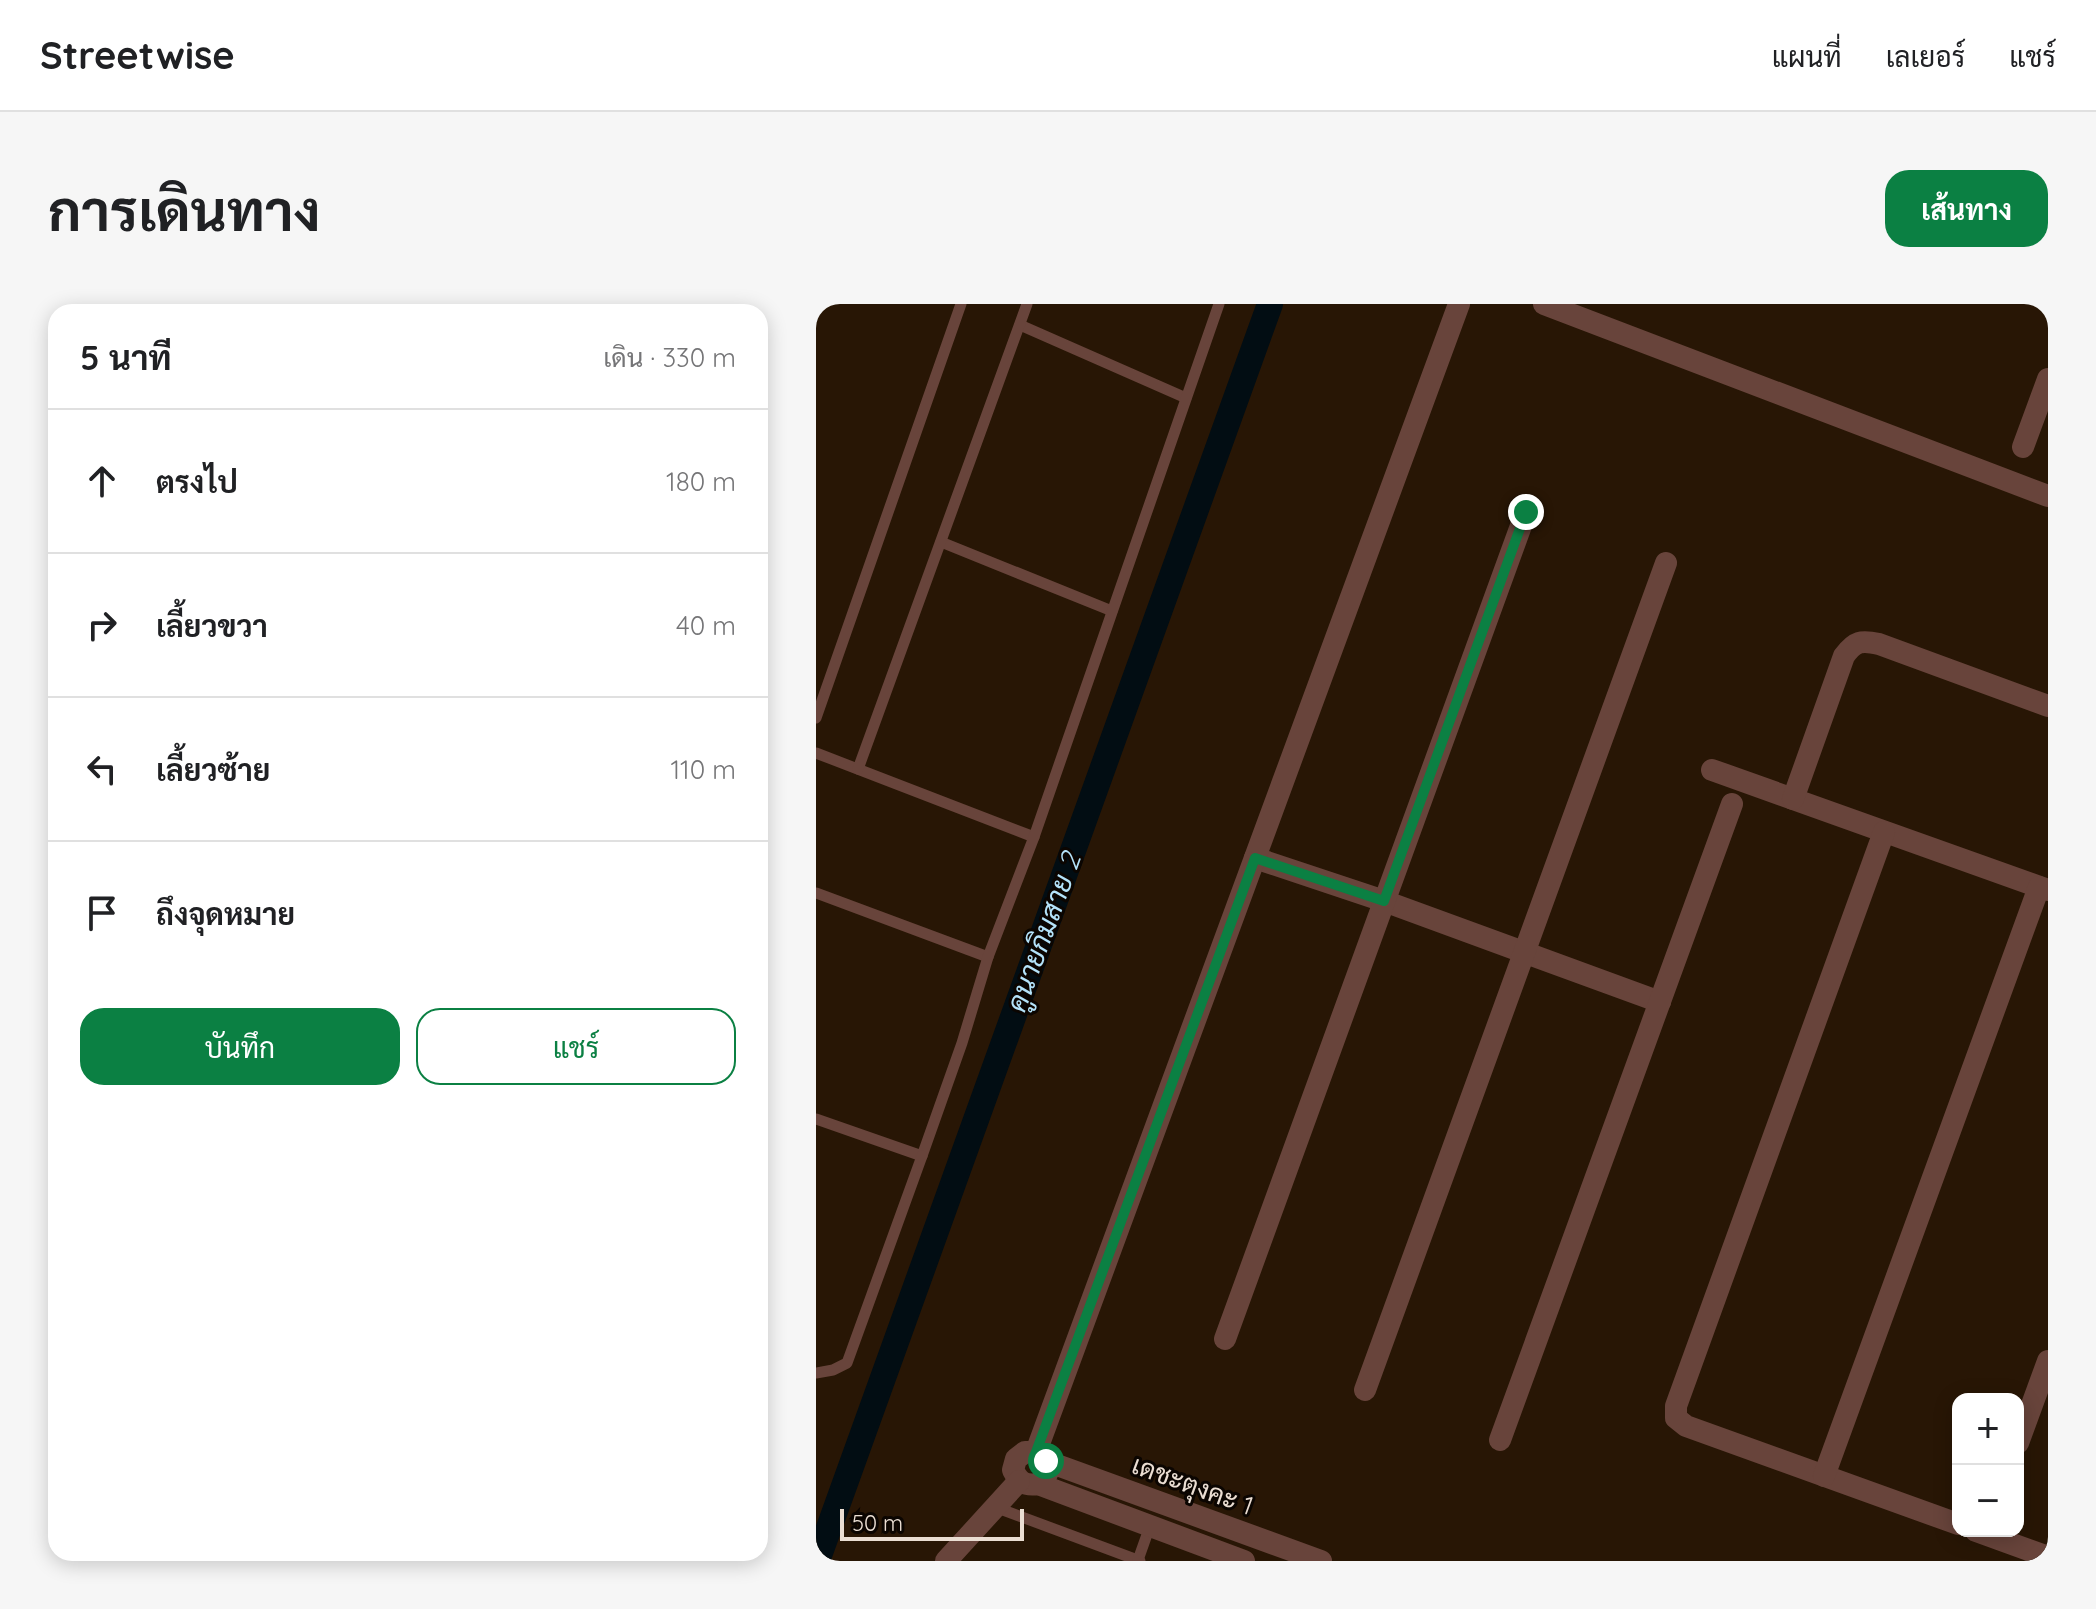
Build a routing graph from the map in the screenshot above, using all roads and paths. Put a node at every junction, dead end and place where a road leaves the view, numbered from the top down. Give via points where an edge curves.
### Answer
1 (961, 304) edge
2 (1027, 304) edge
3 (1219, 304) edge
4 (1459, 304) edge
5 (1544, 304) edge
6 (1020, 325) junction
7 (2048, 379) edge
8 (1186, 398) junction
9 (2023, 447) dead end
10 (2048, 496) edge
11 (1526, 512) dead end
12 (941, 542) junction
13 (1666, 563) dead end
14 (1112, 611) junction
15 (2048, 706) edge
16 (816, 718) edge
17 (816, 753) edge
18 (858, 769) junction
19 (1712, 770) dead end
20 (1793, 799) junction
21 (1732, 804) dead end
22 (1884, 832) junction
23 (1034, 837) junction
24 (1255, 858) junction
25 (2043, 888) edge
26 (816, 893) edge
27 (1384, 901) junction
28 (1524, 953) junction
29 (988, 957) junction
30 (1660, 1002) junction
31 (816, 1119) edge
32 (922, 1156) junction
33 (1225, 1339) dead end
34 (2048, 1361) edge
35 (816, 1373) edge
36 (1365, 1390) dead end
37 (2024, 1427) edge
38 (1500, 1440) dead end
39 (1041, 1456) junction
40 (1824, 1476) junction
41 (1028, 1482) junction
42 (995, 1507) junction
43 (1952, 1522) edge
44 (1150, 1526) junction
45 (1995, 1537) edge
46 (2048, 1557) edge
47 (1139, 1560) edge
48 (946, 1561) edge
49 (1244, 1561) edge
50 (1321, 1561) edge

1 - 16 lane
2 - 6 lane
3 - 8 lane
4 - 24 street
5 - 10 street
6 - 8 lane
6 - 12 lane
7 - 9 street
8 - 14 lane
11 - 27 street
12 - 14 lane
12 - 18 lane
13 - 28 street
14 - 23 lane
15 - 20 street via 1863,640 1844,656
17 - 18 lane
18 - 23 lane
19 - 20 street
20 - 22 street
21 - 30 street
22 - 25 street
22 - 40 street via 1676,1406 1676,1418 1686,1426
23 - 29 lane
24 - 27 street
24 - 39 street
25 - 40 street
26 - 29 lane
27 - 28 street
27 - 33 street
28 - 30 street
28 - 36 street
29 - 32 lane
30 - 38 street
31 - 32 lane
32 - 35 lane via 847,1363
34 - 37 street
39 - 41 street via 1047,1474
39 - 41 street via 1025,1452 1016,1459 1013,1470
39 - 50 street, เดชะตุงคะ 1
40 - 43 street
41 - 42 street
41 - 44 street, เดชะตุงคะ 1
42 - 47 lane
42 - 48 street
44 - 47 lane
44 - 49 street, เดชะตุงคะ 1
45 - 46 street

